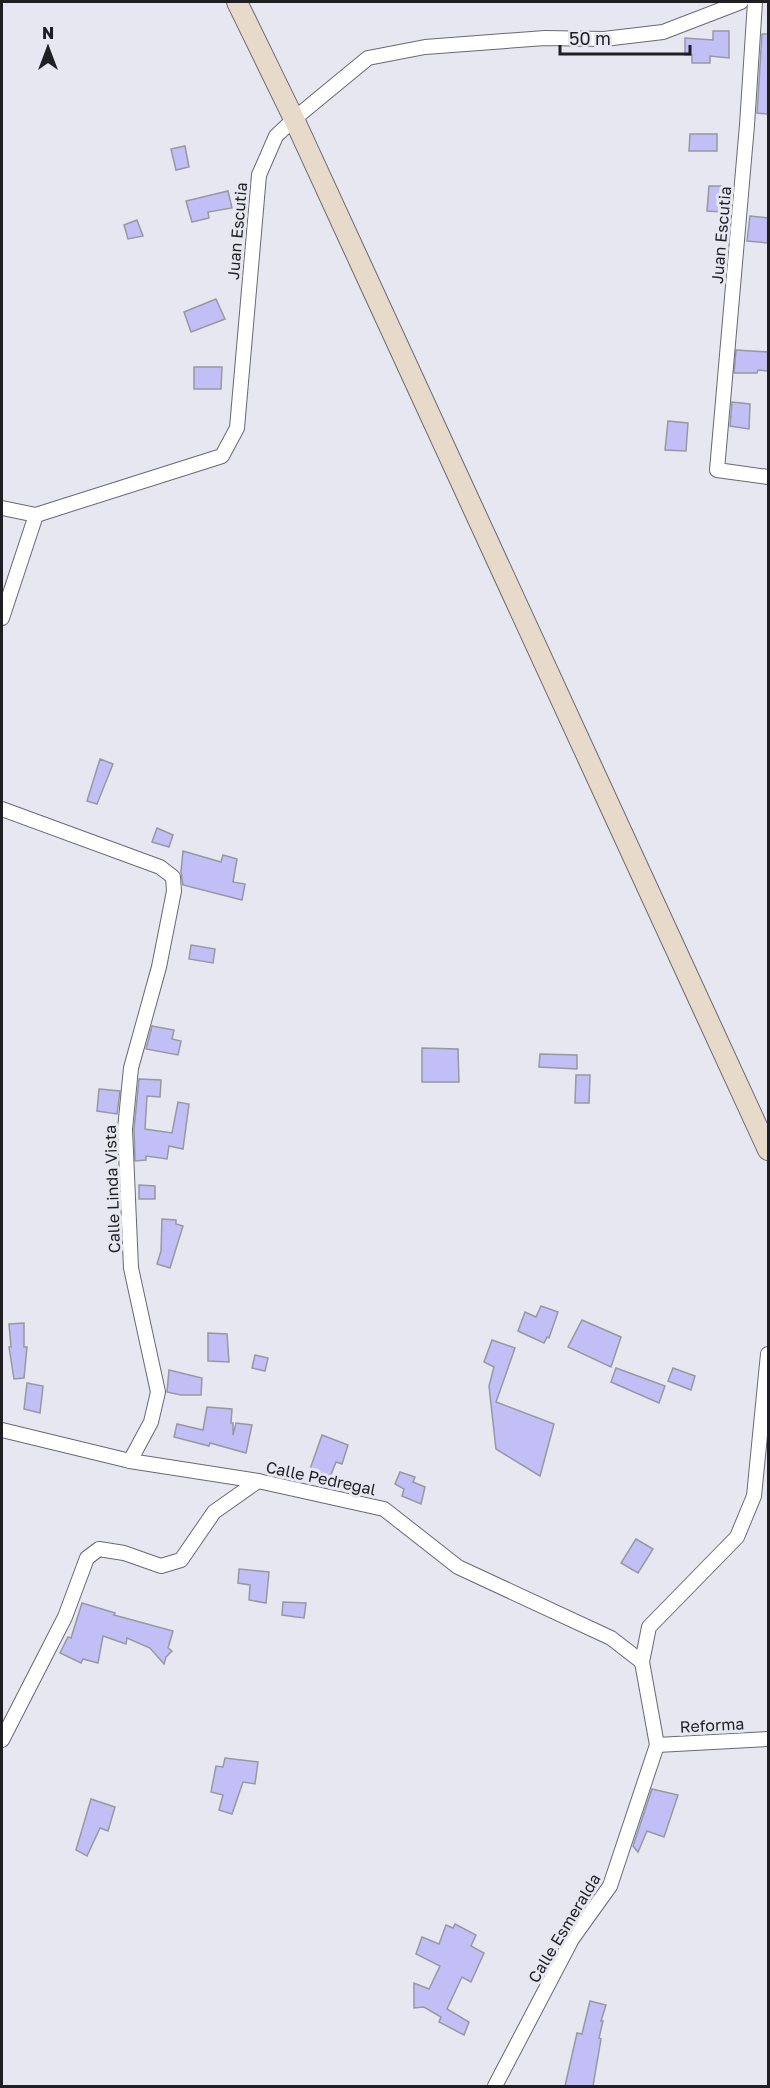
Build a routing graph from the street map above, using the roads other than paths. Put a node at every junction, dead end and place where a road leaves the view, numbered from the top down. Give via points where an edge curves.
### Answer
1 (237, 2) edge
2 (741, 2) edge
3 (755, 2) edge
4 (294, 119) junction
5 (768, 477) edge
6 (2, 508) edge
7 (36, 515) junction
8 (2, 618) edge
9 (2, 808) edge
10 (768, 1150) edge
11 (768, 1354) edge
12 (2, 1430) edge
13 (130, 1461) junction
14 (258, 1481) junction
15 (642, 1662) junction
16 (768, 1739) edge
17 (2, 1740) edge
18 (657, 1744) junction
19 (495, 2086) edge

1 - 4 main road
2 - 4 street, Juan Escutia via 663,32 604,39 545,38 425,47 368,58
3 - 5 street, Juan Escutia via 717,470
4 - 7 street, Juan Escutia via 276,136 259,175 237,428 222,456
4 - 10 main road
6 - 7 street, Juan Escutia
7 - 8 street
9 - 13 street, Calle Linda Vista via 160,867 172,877 174,891 159,967 131,1068 125,1129 131,1268 158,1392 151,1422
11 - 15 street via 754,1496 746,1516 737,1537 649,1627
12 - 13 street, Calle Pedregal
13 - 14 street, Calle Pedregal
14 - 15 street, Calle Pedregal via 384,1509 458,1567 611,1638
14 - 17 street via 214,1512 181,1560 161,1566 99,1549 87,1558 65,1617
15 - 18 street
16 - 18 street, Reforma
18 - 19 street, Calle Esmeralda via 610,1886 572,1938

